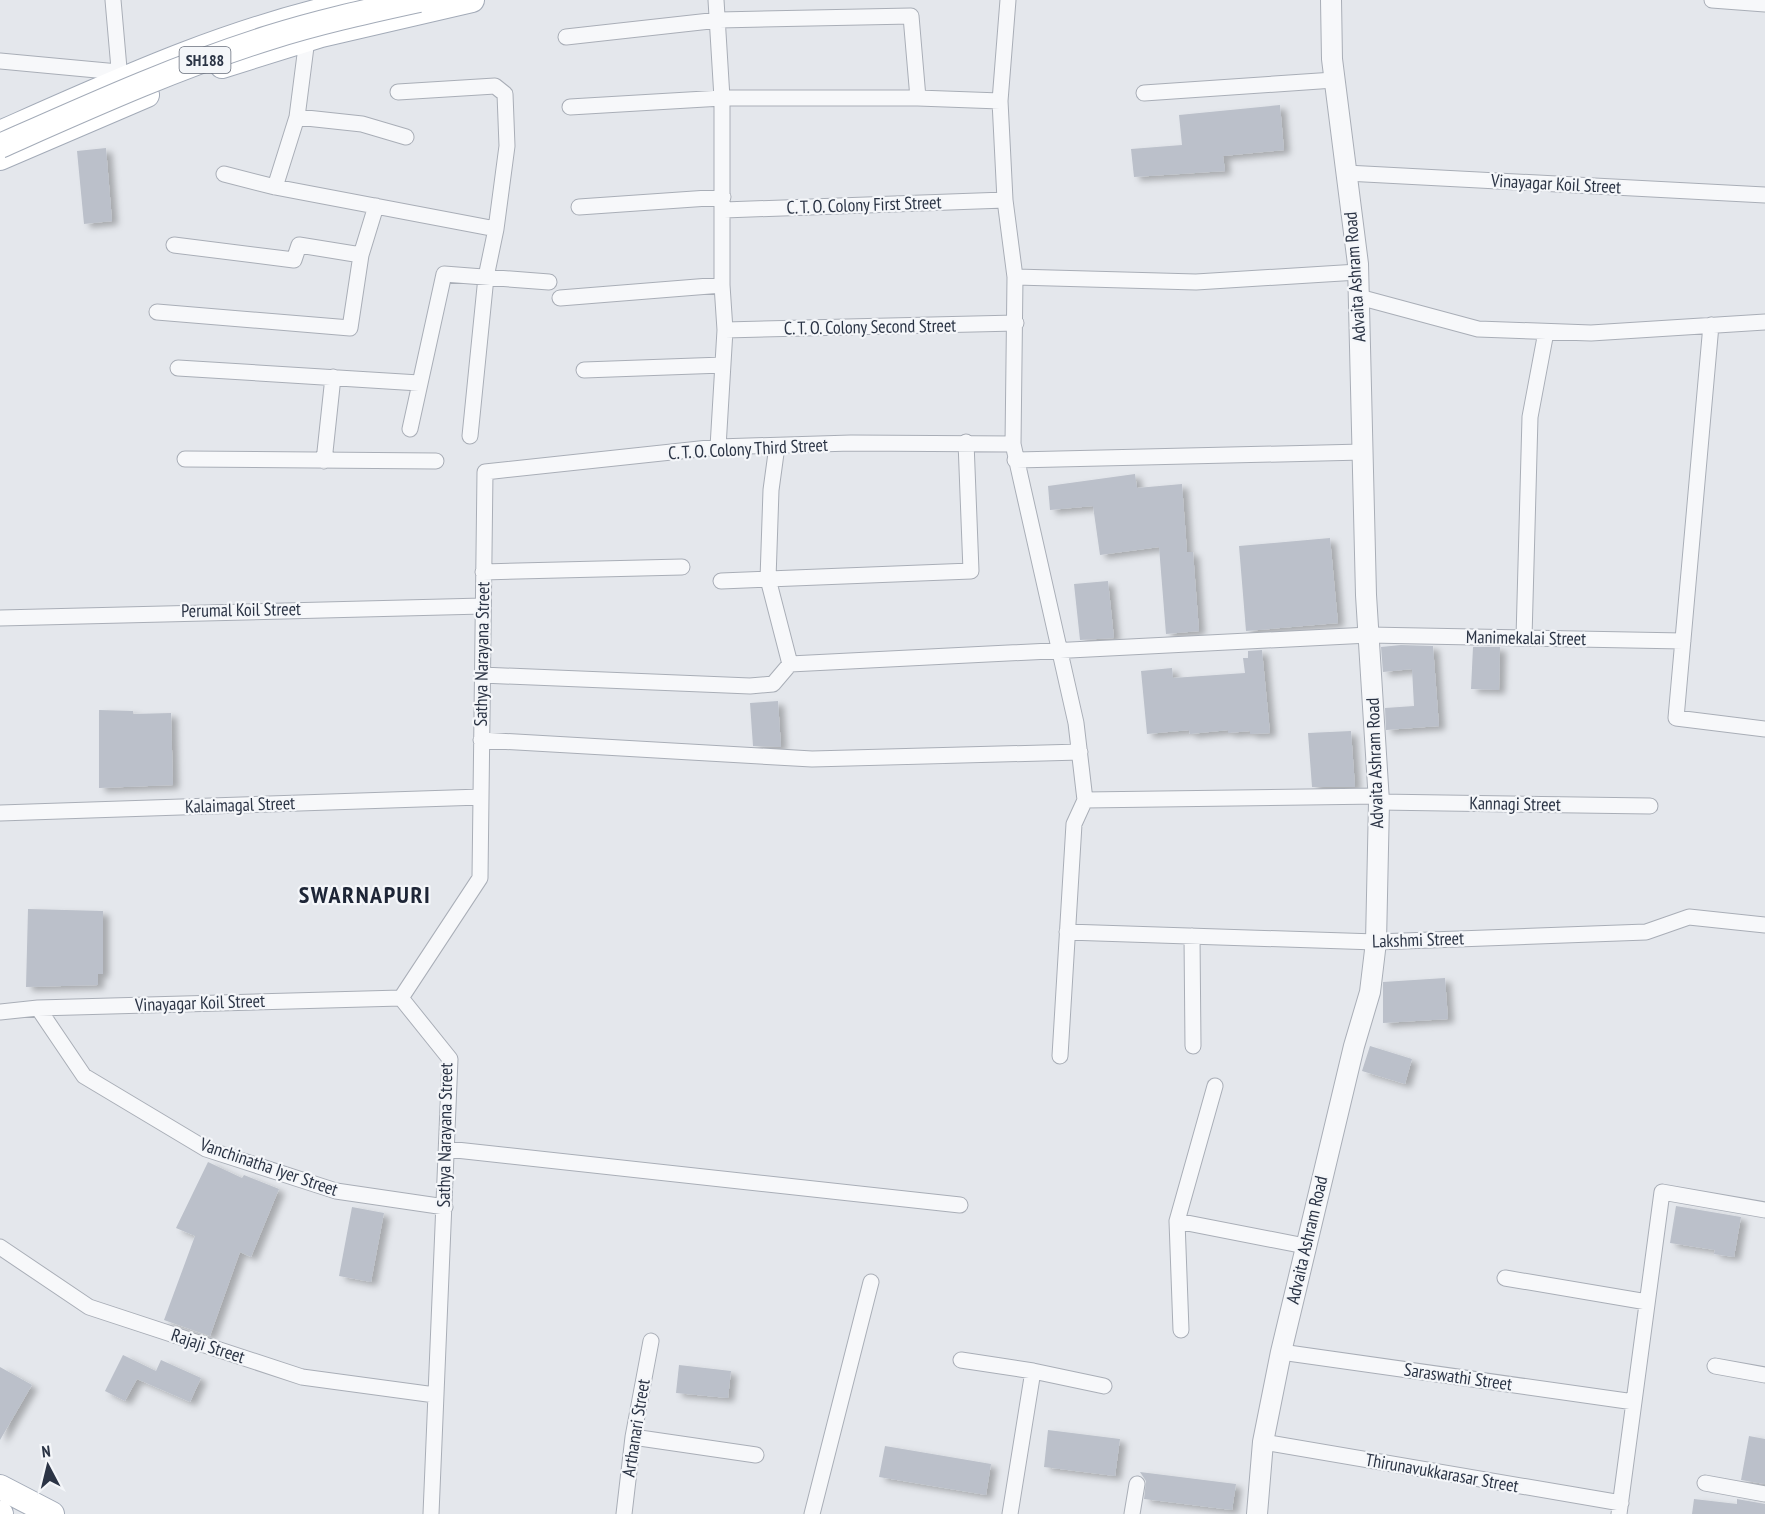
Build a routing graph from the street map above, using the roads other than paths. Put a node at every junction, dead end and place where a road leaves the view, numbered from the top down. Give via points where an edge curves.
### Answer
1 (112, 0) edge
2 (370, 0) edge
3 (419, 0) edge
4 (472, 0) edge
5 (716, 0) edge
6 (1008, 0) edge
7 (1331, 0) edge
8 (1712, 0) edge
9 (1765, 4) edge
10 (719, 20) junction
11 (566, 37) dead end
12 (307, 39) junction
13 (0, 61) edge
14 (119, 76) junction
15 (1334, 80) junction
16 (398, 92) dead end
17 (1144, 93) dead end
18 (722, 98) junction
19 (918, 98) junction
20 (1000, 101) junction
21 (570, 107) dead end
22 (297, 117) junction
23 (0, 133) edge
24 (406, 137) dead end
25 (0, 146) edge
26 (0, 158) edge
27 (1346, 173) junction
28 (224, 174) dead end
29 (275, 187) junction
30 (1765, 195) edge
31 (1005, 200) junction
32 (724, 204) junction
33 (376, 206) junction
34 (579, 207) dead end
35 (496, 229) junction
36 (174, 245) dead end
37 (362, 255) junction
38 (1358, 272) junction
39 (486, 277) junction
40 (1015, 277) junction
41 (549, 282) dead end
42 (722, 285) junction
43 (1359, 297) junction
44 (560, 298) dead end
45 (157, 312) dead end
46 (1765, 322) edge
47 (1016, 323) junction
48 (1711, 326) junction
49 (725, 330) junction
50 (1546, 332) junction
51 (723, 365) junction
52 (178, 368) dead end
53 (584, 370) dead end
54 (333, 378) junction
55 (419, 383) junction
56 (410, 429) dead end
57 (470, 436) dead end
58 (966, 442) junction
59 (1013, 444) junction
60 (777, 446) junction
61 (718, 447) junction
62 (1363, 452) junction
63 (185, 459) dead end
64 (324, 460) junction
65 (1015, 460) junction
66 (436, 461) dead end
67 (485, 472) joint
68 (682, 567) dead end
69 (483, 572) junction
70 (768, 579) junction
71 (721, 581) dead end
72 (483, 606) junction
73 (0, 618) edge
74 (1369, 635) junction
75 (1524, 638) junction
76 (1683, 641) junction
77 (1059, 650) junction
78 (790, 664) junction
79 (482, 675) junction
80 (1765, 729) edge
81 (481, 740) junction
82 (1080, 752) junction
83 (481, 797) junction
84 (1379, 799) junction
85 (1085, 800) junction
86 (1650, 806) dead end
87 (0, 813) edge
88 (1765, 925) edge
89 (1067, 932) junction
90 (1192, 936) junction
91 (1376, 942) junction
92 (401, 998) junction
93 (38, 1008) junction
94 (0, 1012) edge
95 (1194, 1046) dead end
96 (1059, 1056) dead end
97 (1215, 1086) dead end
98 (447, 1149) junction
99 (960, 1205) dead end
100 (445, 1207) junction
101 (1765, 1210) edge
102 (1177, 1221) junction
103 (1305, 1246) junction
104 (0, 1247) edge
105 (1505, 1278) dead end
106 (871, 1282) dead end
107 (1647, 1302) junction
108 (1181, 1330) dead end
109 (651, 1341) dead end
110 (1281, 1352) junction
111 (961, 1360) dead end
112 (1715, 1366) dead end
113 (1033, 1371) junction
114 (1765, 1375) edge
115 (1104, 1386) dead end
116 (435, 1395) junction
117 (1634, 1402) junction
118 (633, 1437) junction
119 (1263, 1442) junction
120 (756, 1455) dead end
121 (1705, 1483) dead end
122 (1137, 1484) dead end
123 (0, 1487) edge
124 (0, 1494) edge
125 (1765, 1494) edge
126 (1620, 1509) edge
127 (34, 1514) edge
128 (52, 1514) edge
129 (431, 1514) edge
130 (624, 1514) edge
131 (812, 1514) edge
132 (1010, 1514) edge
133 (1132, 1514) edge
134 (1257, 1514) edge

1 - 14 street
2 - 14 main road via 315,11
3 - 25 main road, SH188, bridge via 267,38 128,90
4 - 12 main road
5 - 10 street
6 - 20 street
7 - 15 street, Advaita Ashram Road
8 - 9 street
10 - 11 street
10 - 18 street
10 - 19 street via 910,16
12 - 22 street
12 - 26 main road via 180,81
13 - 14 street
14 - 23 main road
15 - 17 street
15 - 27 street, Advaita Ashram Road
16 - 35 street via 495,86 506,94 507,146
18 - 19 street
18 - 21 street
18 - 32 street
19 - 20 street
20 - 31 street
22 - 24 street via 362,123
22 - 29 street
27 - 30 street, Vinayagar Koil Street
27 - 38 street, Advaita Ashram Road
28 - 29 street
29 - 33 street
31 - 32 street, C. T. O. Colony First Street
31 - 40 street
32 - 34 street, C. T. O. Colony First Street
32 - 42 street
33 - 35 street
33 - 37 street
35 - 39 street
36 - 37 street via 294,260 299,245
37 - 45 street via 350,328
38 - 40 street via 1196,282
38 - 43 street, Advaita Ashram Road
39 - 41 street
39 - 55 street via 444,274
39 - 57 street
40 - 47 street
42 - 44 street
42 - 49 street
43 - 50 street via 1478,329
43 - 62 street, Advaita Ashram Road
46 - 48 street
47 - 49 street, C. T. O. Colony Second Street
47 - 59 street
48 - 50 street
48 - 76 street
49 - 51 street
50 - 75 street via 1530,417
51 - 53 street
51 - 61 street
52 - 54 street
54 - 55 street
54 - 64 street
55 - 56 street
58 - 59 street, C. T. O. Colony Third Street
58 - 60 street, C. T. O. Colony Third Street
58 - 70 street via 971,570
59 - 65 street
60 - 61 street, C. T. O. Colony Third Street
60 - 70 street via 771,490
61 - 67 street, C. T. O. Colony Third Street
62 - 65 street
62 - 74 street, Advaita Ashram Road
63 - 64 street
64 - 66 street
65 - 77 street
67 - 69 street, Sathya Narayana Street
68 - 69 street
69 - 72 street, Sathya Narayana Street
70 - 71 street
70 - 78 street
72 - 73 street, Perumal Koil Street
72 - 79 street, Sathya Narayana Street
74 - 75 street, Manimekalai Street
74 - 77 street, Manimekalai Street
74 - 84 street, Advaita Ashram Road
75 - 76 street, Manimekalai Street
76 - 80 street via 1676,718
77 - 78 street, Manimekalai Street
77 - 82 street
78 - 79 street via 773,684 750,687
79 - 81 street, Sathya Narayana Street
81 - 82 street via 812,759
81 - 83 street, Sathya Narayana Street
82 - 85 street
83 - 87 street, Kalaimagal Street
83 - 92 street, Sathya Narayana Street via 480,878
84 - 85 street, Kannagi Street
84 - 86 street, Kannagi Street
84 - 91 street, Advaita Ashram Road
85 - 89 street via 1074,824
88 - 91 street, Lakshmi Street via 1689,917 1646,932
89 - 90 street, Lakshmi Street
89 - 96 street
90 - 91 street, Lakshmi Street
90 - 95 street
91 - 103 street, Advaita Ashram Road via 1370,992
92 - 93 street, Vinayagar Koil Street
92 - 98 street, Sathya Narayana Street via 450,1059
93 - 94 street, Vinayagar Koil Street
93 - 100 street, Vanchinatha Iyer Street via 84,1076 206,1149 336,1191
97 - 102 street
98 - 99 street
98 - 100 street, Sathya Narayana Street
100 - 116 street, Sathya Narayana Street
101 - 107 street via 1662,1192
102 - 103 street
102 - 108 street
103 - 110 street, Advaita Ashram Road
104 - 116 street, Rajaji Street via 89,1307 302,1377
105 - 107 street
106 - 131 street
107 - 117 street
109 - 118 street, Arthanari Street
110 - 117 street, Saraswathi Street
110 - 119 street, Advaita Ashram Road
111 - 113 street
112 - 114 street
113 - 115 street
113 - 132 street
116 - 129 street, Sathya Narayana Street
117 - 126 street
118 - 120 street
118 - 130 street, Arthanari Street
119 - 126 street, Thirunavukkarasar Street
119 - 134 street, Advaita Ashram Road
121 - 125 street
122 - 133 street
123 - 128 main road
124 - 127 main road

